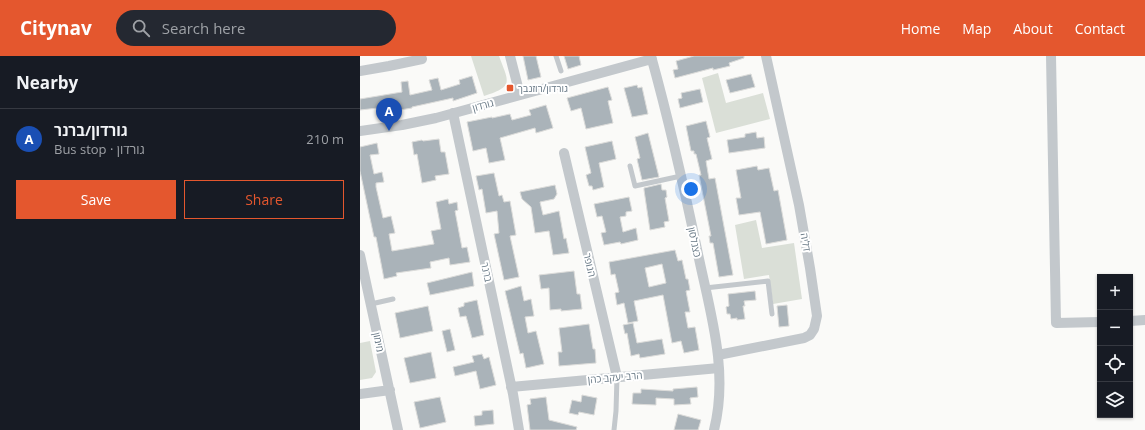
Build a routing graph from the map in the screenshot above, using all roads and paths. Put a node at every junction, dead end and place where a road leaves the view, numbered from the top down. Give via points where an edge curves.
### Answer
1 (421, 56) edge
2 (510, 56) edge
3 (556, 56) edge
4 (766, 56) edge
5 (1051, 56) edge
6 (651, 58) edge
7 (360, 71) edge
8 (561, 71) dead end
9 (520, 95) junction
10 (453, 113) junction
11 (360, 132) edge
12 (564, 153) dead end
13 (630, 166) dead end
14 (681, 176) junction
15 (360, 255) edge
16 (705, 288) junction
17 (392, 299) dead end
18 (371, 304) junction
19 (772, 314) dead end
20 (1145, 320) edge
21 (1133, 321) edge
22 (1097, 322) edge
23 (718, 355) junction
24 (719, 368) junction
25 (617, 377) junction
26 (511, 387) junction
27 (390, 390) junction
28 (360, 394) edge
29 (398, 430) edge
30 (519, 430) edge
31 (614, 430) edge
32 (714, 430) edge

1 - 7 street via 422,59
2 - 9 street
3 - 8 lane
4 - 23 street, דליה via 800,205 817,321 812,332 804,338
5 - 22 street via 1056,323
6 - 9 street, גורדון
6 - 14 street, כצנלסון
9 - 10 street, גורדון
10 - 11 street, גורדון
10 - 26 street, ברנר
12 - 25 street, הנופר
13 - 14 lane via 635,186
14 - 16 street, כצנלסון
15 - 18 street, מימון
16 - 19 lane via 768,281
16 - 23 street, כצנלסון
17 - 18 lane
18 - 27 street, מימון
20 - 21 street
23 - 24 street, כצנלסון
24 - 25 street, הרב יעקב כהן
24 - 32 street, כצנלסון via 719,401
25 - 26 street, הרב יעקב כהן
25 - 31 lane
26 - 30 street, ברנר
27 - 28 street
27 - 29 street, מימון

